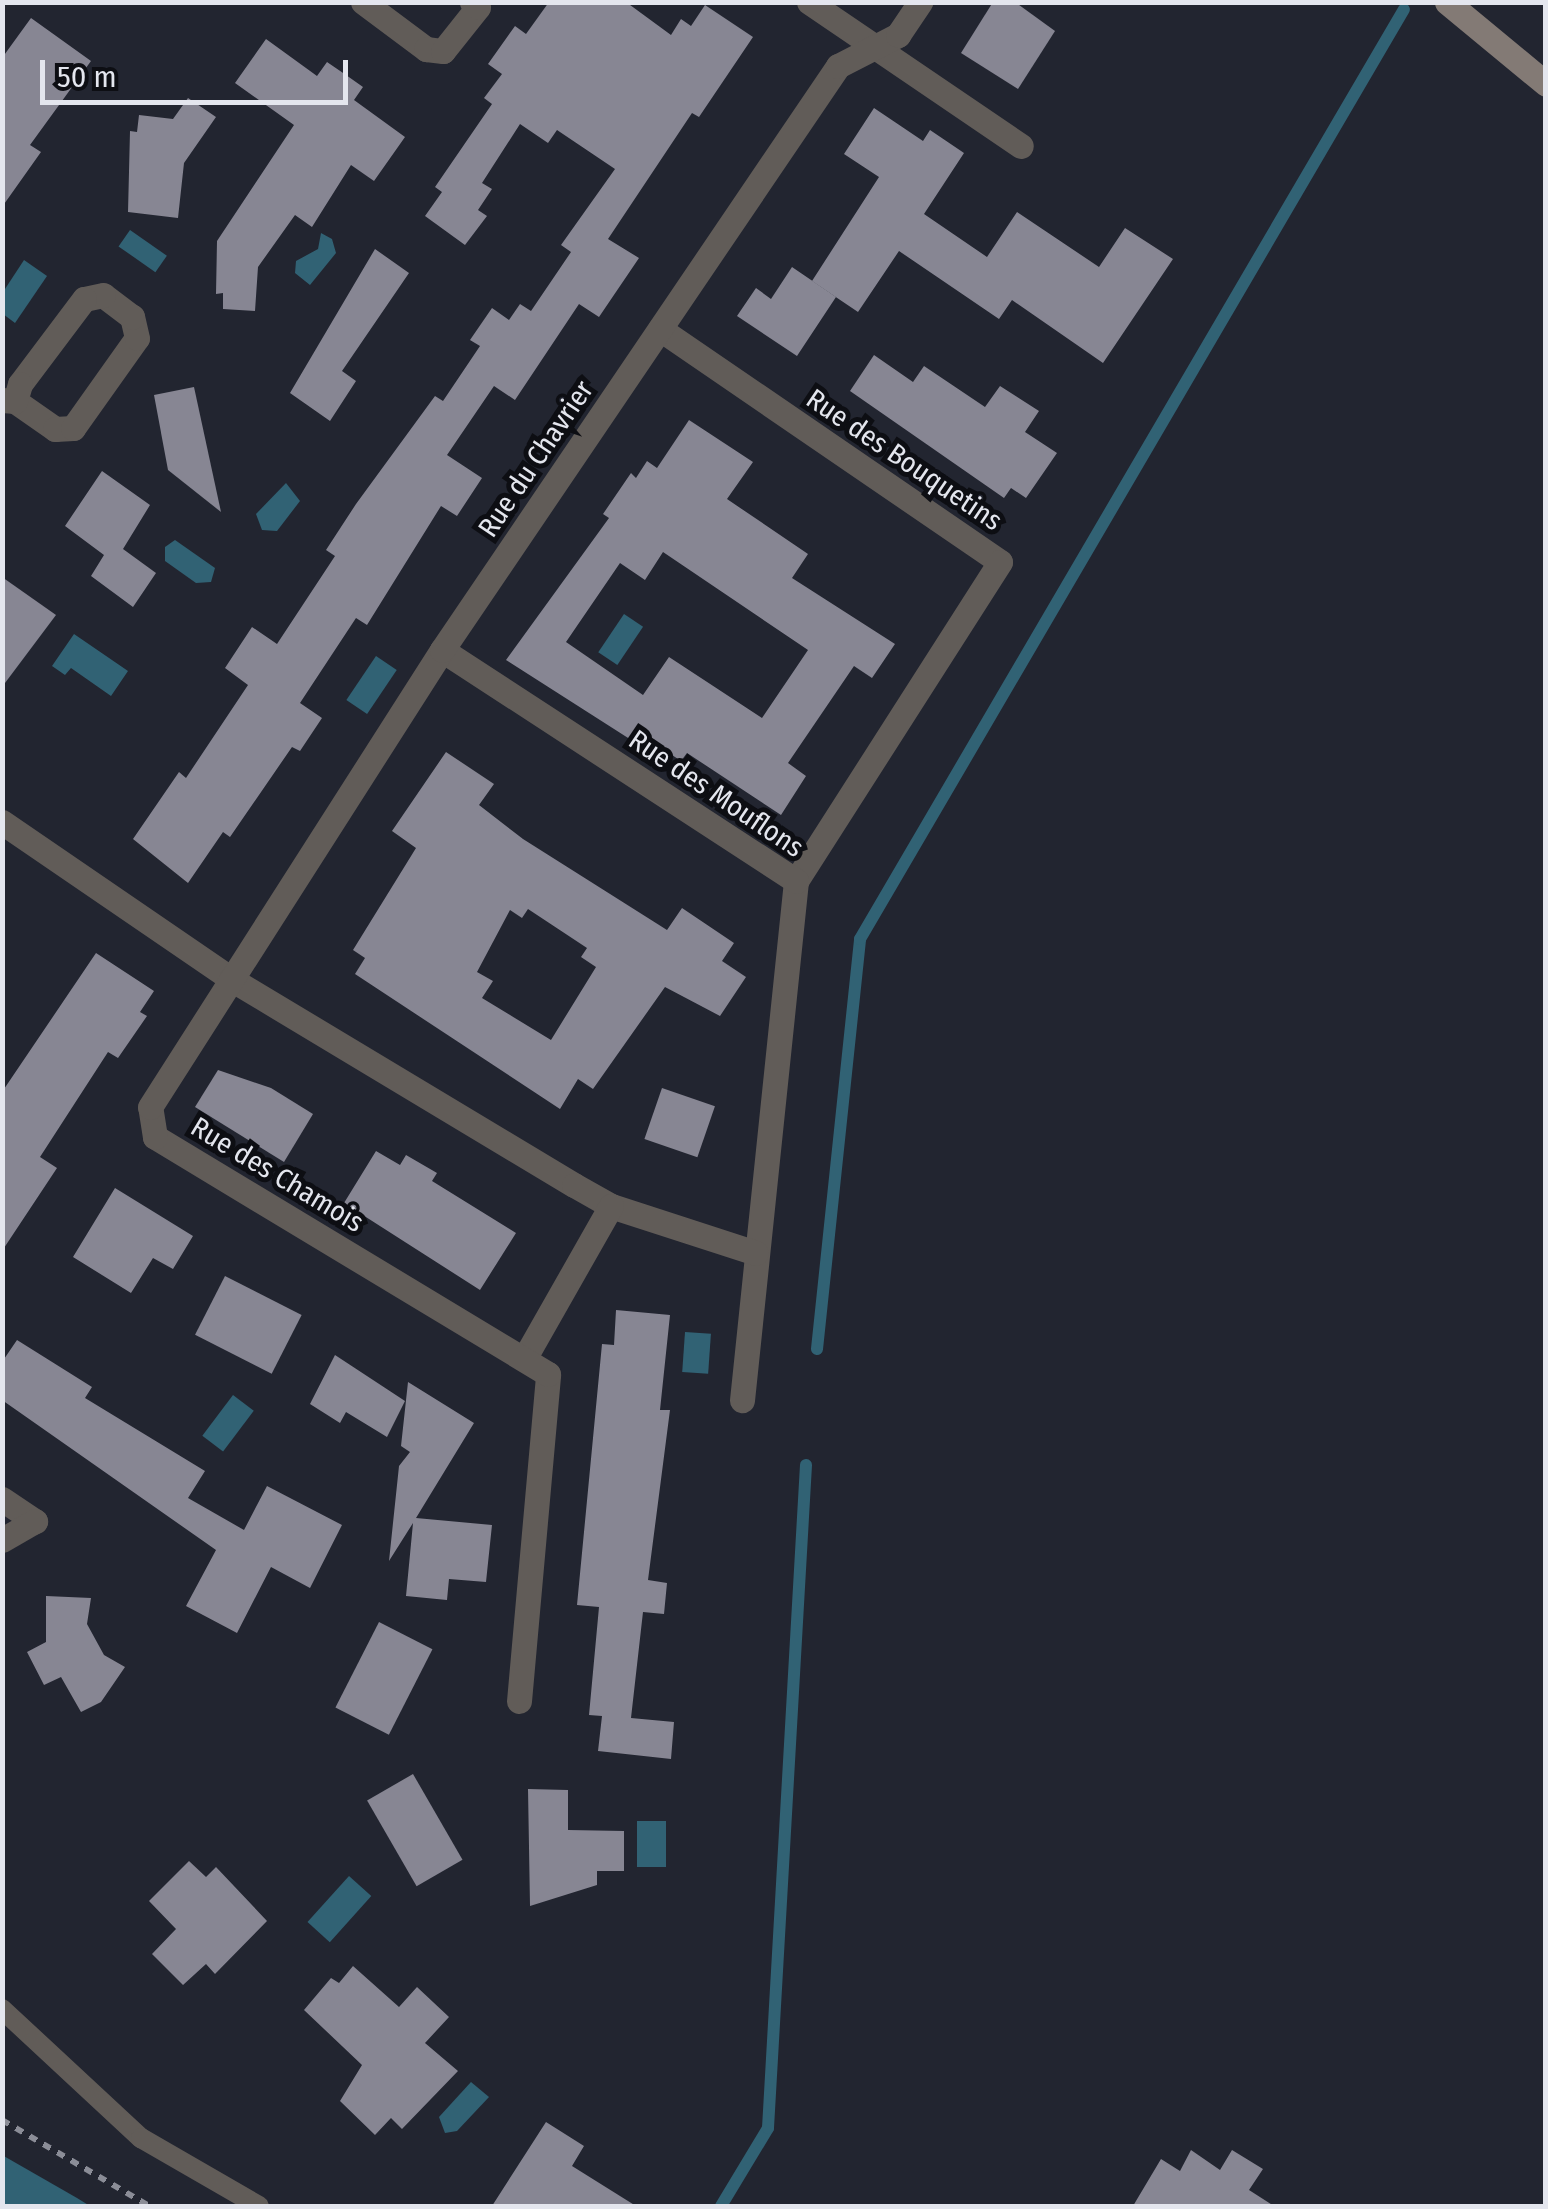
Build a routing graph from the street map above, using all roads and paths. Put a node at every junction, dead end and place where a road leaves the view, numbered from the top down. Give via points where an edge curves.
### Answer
1 (363, 2) edge
2 (809, 2) edge
3 (920, 2) edge
4 (1447, 2) edge
5 (478, 4) edge
6 (875, 47) junction
7 (1546, 84) edge
8 (1021, 146) dead end
9 (660, 328) junction
10 (9, 401) edge
11 (442, 650) junction
12 (2, 822) edge
13 (796, 882) junction
14 (231, 979) junction
15 (611, 1206) junction
16 (756, 1253) junction
17 (524, 1359) junction
18 (742, 1400) dead end
19 (2, 1499) edge
20 (2, 1540) edge
21 (520, 1701) dead end
22 (2, 2010) edge
23 (2, 2120) edge
24 (149, 2206) edge
25 (259, 2206) edge

1 - 5 street via 426,48 443,50
2 - 6 street
3 - 6 street, Rue du Chavrier via 898,36
4 - 7 street
6 - 8 street
6 - 9 street, Rue du Chavrier via 838,66
9 - 11 street, Rue du Chavrier
9 - 13 street, Rue des Bouquetins via 1000,562
10 - 10 street via 84,299 102,296 132,316 137,338 74,428 55,430
11 - 13 street, Rue des Mouflons
11 - 14 street, Rue du Chavrier
12 - 14 street
13 - 16 street, Rue des Mouflons
14 - 15 street
14 - 17 street, Rue des Chamois via 150,1107 155,1137
15 - 16 street
15 - 17 street
16 - 18 street, Rue des Mouflons
17 - 21 street, Rue des Chamois via 548,1374
19 - 20 street via 35,1521
22 - 25 lane via 142,2138
23 - 24 path

